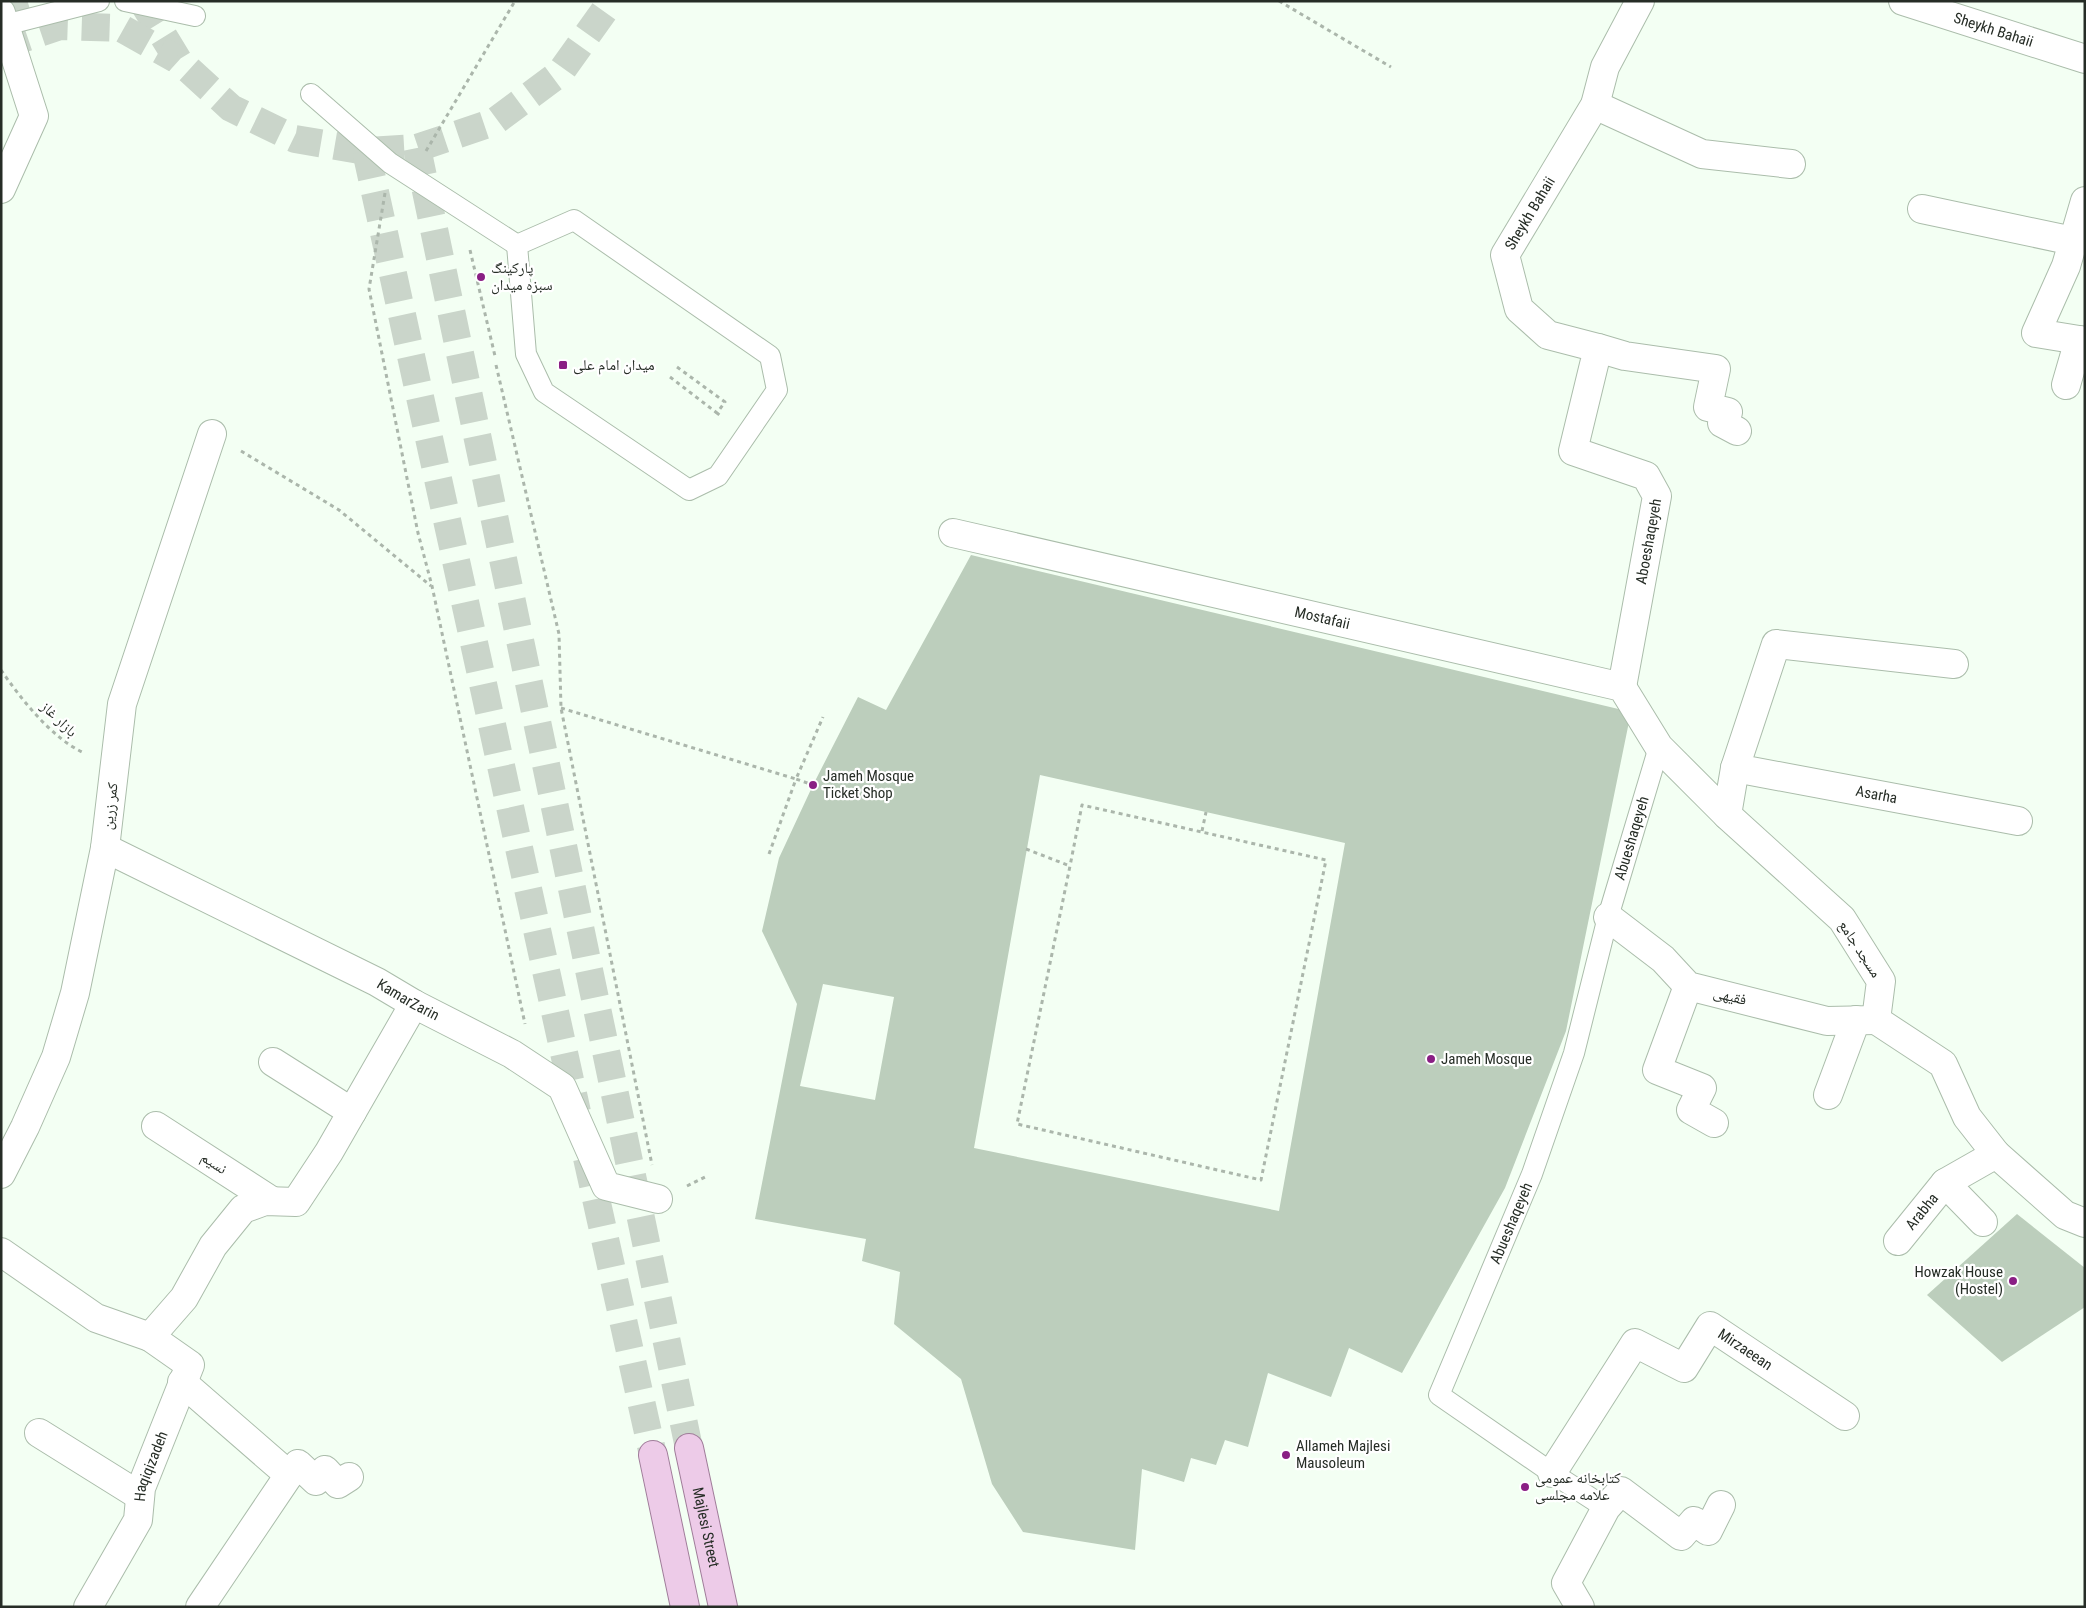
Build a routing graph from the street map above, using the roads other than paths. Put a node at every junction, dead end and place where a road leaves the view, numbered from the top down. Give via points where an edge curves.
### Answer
1 (99, 1) edge
2 (125, 1) edge
3 (1640, 1) edge
4 (1903, 1) edge
5 (195, 16) dead end
6 (2, 23) edge
7 (2085, 59) edge
8 (311, 94) dead end
9 (1595, 105) junction
10 (1792, 164) dead end
11 (1, 189) edge
12 (2085, 201) edge
13 (1922, 209) dead end
14 (2073, 241) junction
15 (517, 245) junction
16 (2082, 341) edge
17 (1598, 348) junction
18 (2066, 385) dead end
19 (1737, 431) dead end
20 (212, 434) road end
21 (954, 533) dead end
22 (1954, 664) dead end
23 (1622, 687) junction
24 (1659, 746) junction
25 (1735, 768) junction
26 (1727, 815) junction
27 (2018, 822) dead end
28 (105, 848) junction
29 (1608, 917) junction
30 (1688, 986) junction
31 (414, 1004) junction
32 (1866, 1020) junction
33 (273, 1062) dead end
34 (1828, 1095) dead end
35 (352, 1112) junction
36 (1714, 1123) dead end
37 (156, 1126) dead end
38 (1996, 1154) junction
39 (1, 1174) edge
40 (1945, 1183) junction
41 (658, 1199) road end
42 (272, 1201) junction
43 (1983, 1222) dead end
44 (2085, 1223) edge
45 (1898, 1241) dead end
46 (1, 1252) edge
47 (150, 1337) junction
48 (182, 1382) junction
49 (1845, 1416) dead end
50 (39, 1433) dead end
51 (689, 1448) tunnel mouth
52 (652, 1455) tunnel mouth
53 (1552, 1474) junction
54 (289, 1475) junction
55 (349, 1477) dead end
56 (140, 1496) junction
57 (1721, 1506) dead end
58 (1606, 1508) junction
59 (88, 1607) edge
60 (200, 1607) edge
61 (685, 1607) edge
62 (723, 1607) edge
63 (1580, 1607) edge

1 - 6 lane
2 - 5 lane
3 - 9 street, Sheykh Bahaii via 1605,67
4 - 7 street, Sheykh Bahaii
6 - 11 street via 34,116
8 - 15 lane via 390,163
9 - 10 street via 1702,154
9 - 17 street, Sheykh Bahaii via 1505,255 1519,309 1548,335
12 - 14 street
13 - 14 street
14 - 16 street via 2066,266 2036,333
15 - 15 lane via 526,354 544,392 689,490 718,476 778,390 770,356 574,220
16 - 18 street
17 - 19 street, Sheykh Bahaii via 1625,356 1716,369 1708,407 1728,412 1722,423
17 - 23 street, Aboeshaqeyeh via 1573,450 1646,476 1657,496
20 - 28 street, کمر زرین via 122,704
21 - 23 street, Mostafaii
22 - 25 street via 1776,644
23 - 24 street
24 - 26 street, مسجد جامع
24 - 29 lane, Abueshaqeyeh
25 - 26 street
25 - 27 street, Asarha
26 - 32 street, مسجد جامع via 1842,919 1881,981
28 - 31 street, KamarZarin via 377,982
28 - 39 street, کمر زرین via 75,994 56,1057
29 - 30 street via 1663,958
29 - 53 lane, Abueshaqeyeh via 1574,1053 1532,1174 1439,1395
30 - 32 street, فقیهی via 1827,1021
30 - 36 street via 1657,1070 1702,1088 1691,1110
31 - 35 street
31 - 41 street, KamarZarin via 512,1054 562,1087 606,1186
32 - 34 street, مسجد جامع
32 - 38 street via 1942,1064 1967,1116
33 - 35 street
35 - 42 street via 296,1202
37 - 42 street, نسیم
38 - 40 street, Arabha
38 - 44 street via 2065,1215
40 - 43 street, Arabha
40 - 45 street, Arabha
42 - 47 street via 243,1209 213,1246 184,1298
46 - 47 street via 96,1318
47 - 48 street, Haqiqizadeh via 190,1365
48 - 54 street
48 - 56 street, Haqiqizadeh
49 - 53 street, Mirzaeean via 1710,1326 1684,1368 1635,1344
50 - 56 street
51 - 62 main road, Majlesi Street
52 - 61 main road
53 - 58 lane, Abueshaqeyeh
54 - 55 street via 298,1464 316,1481 325,1470 338,1484
54 - 60 street
56 - 59 street, Haqiqizadeh via 138,1520
57 - 58 street via 1708,1531 1694,1521 1681,1536 1621,1491
58 - 63 street via 1566,1583

